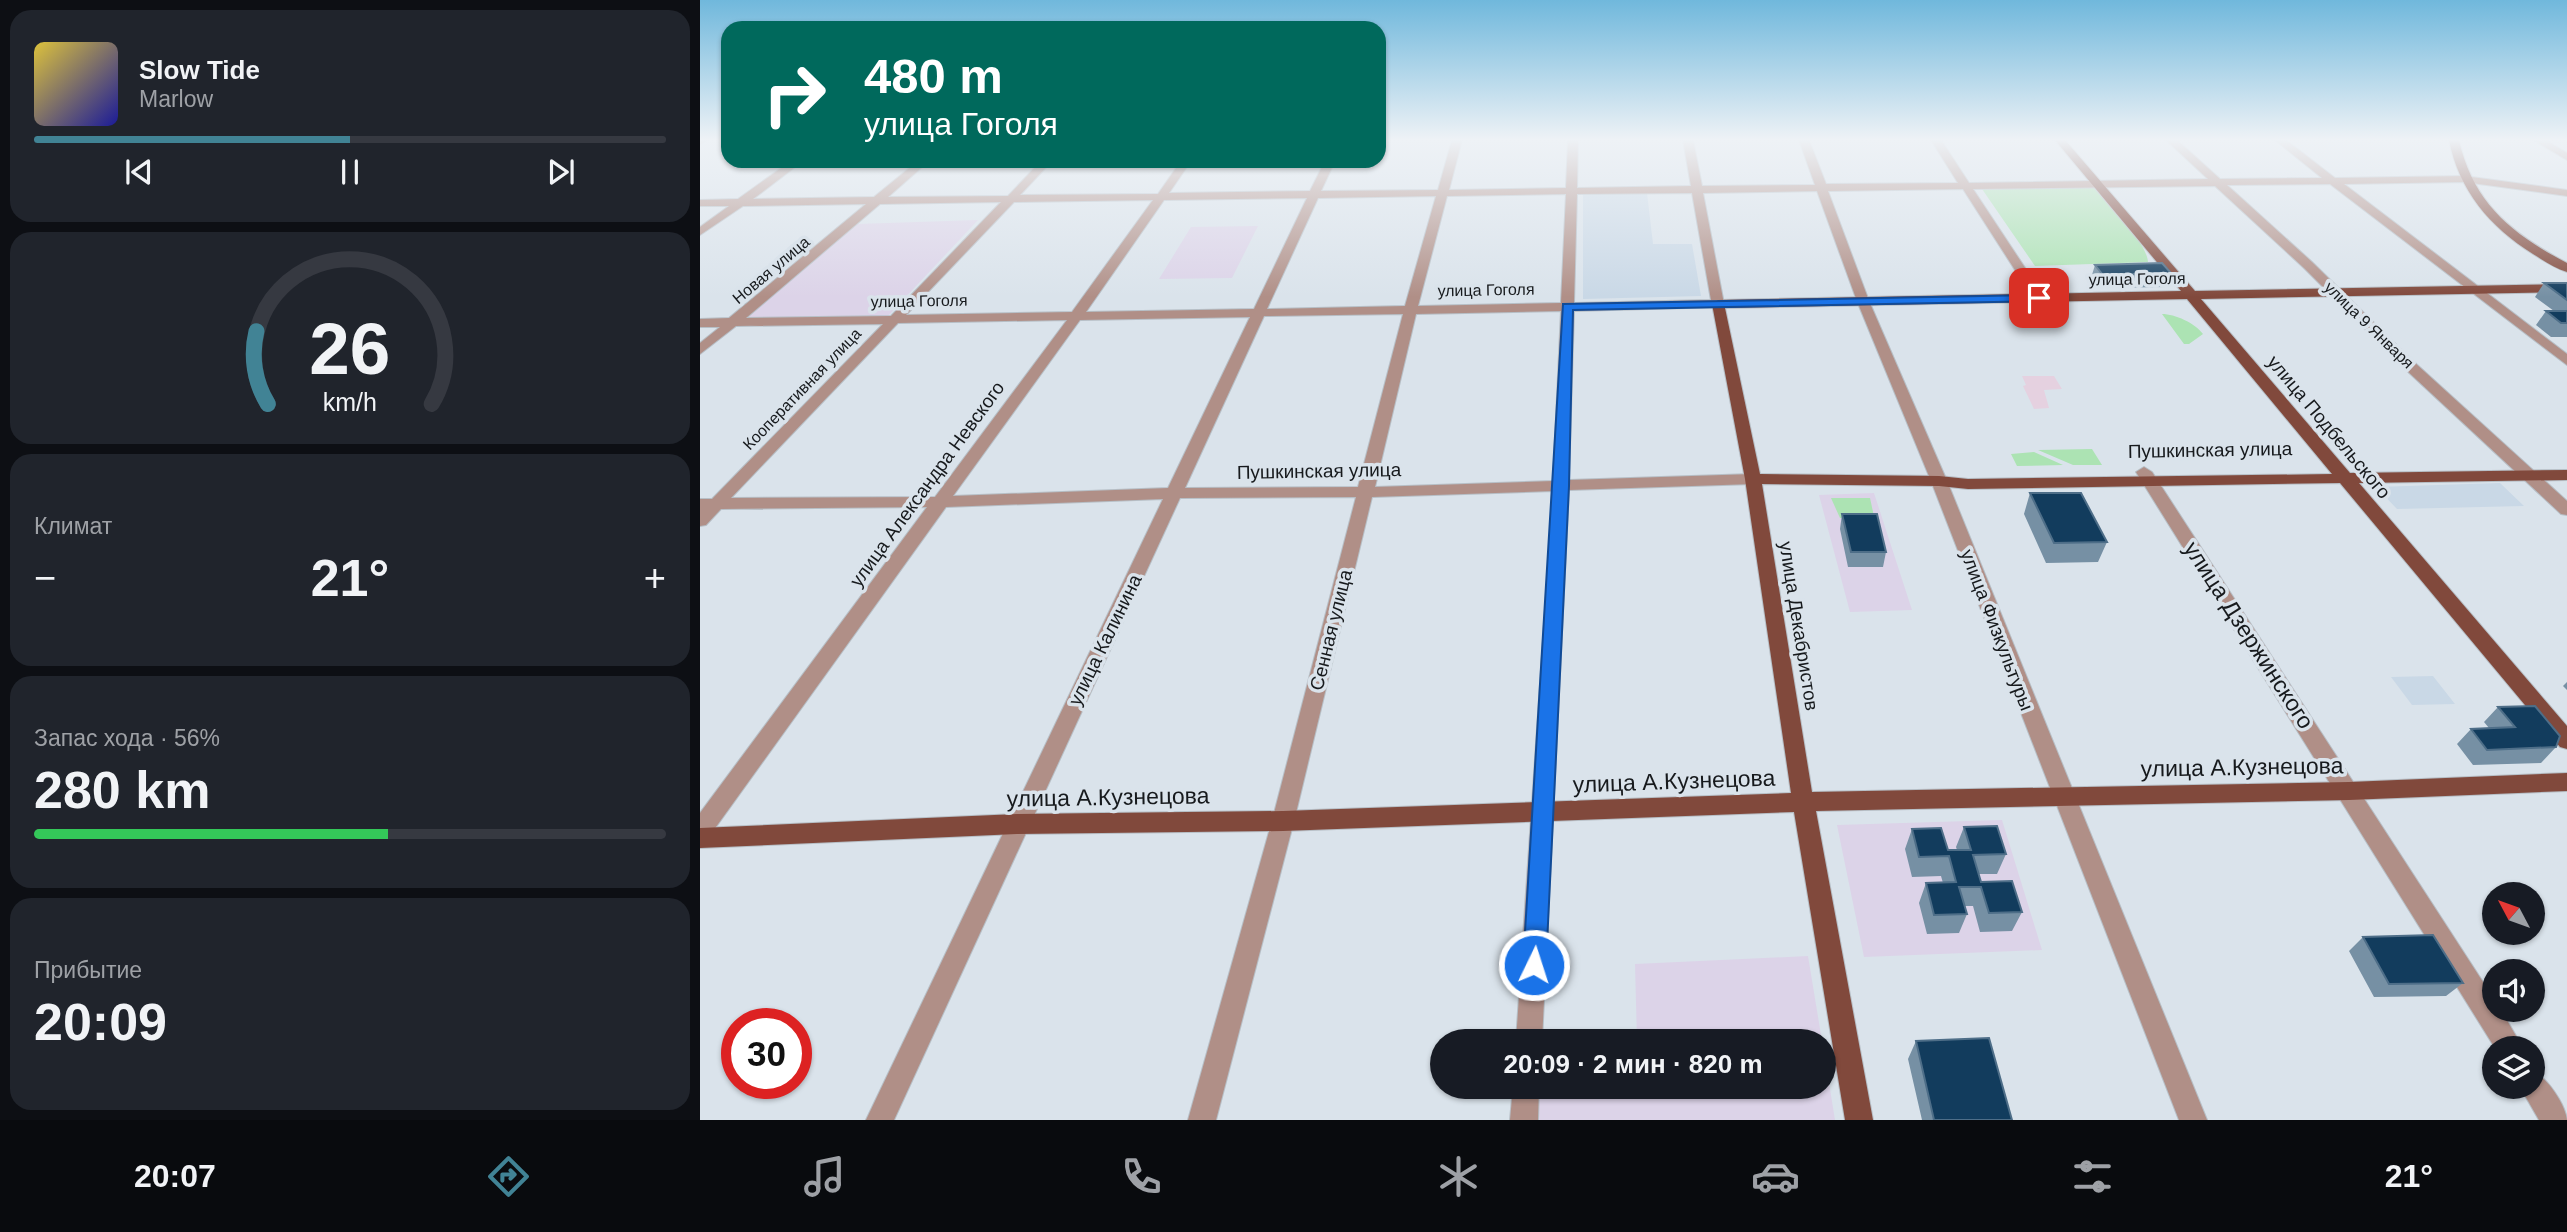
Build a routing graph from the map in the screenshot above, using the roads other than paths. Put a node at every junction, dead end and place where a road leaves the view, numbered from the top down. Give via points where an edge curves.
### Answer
1 (755, 192) edge
2 (889, 192) edge
3 (1016, 192) edge
4 (1164, 192) edge
5 (1317, 192) edge
6 (1488, 192) edge
7 (1569, 192) edge
8 (1697, 192) edge
9 (1824, 192) edge
10 (1970, 192) edge
11 (2105, 192) edge
12 (2226, 192) edge
13 (2349, 192) edge
14 (2471, 192) edge
15 (1441, 193) junction
16 (1315, 196) junction
17 (1160, 198) junction
18 (880, 200) junction
19 (1007, 201) junction
20 (741, 202) junction
21 (700, 203) edge
22 (700, 232) edge
23 (2567, 268) edge
24 (2567, 288) edge
25 (2476, 291) junction
26 (2336, 294) junction
27 (2190, 295) junction
28 (2039, 298) junction
29 (1863, 301) junction
30 (1718, 304) junction
31 (1567, 307) junction
32 (1411, 308) junction
33 (1258, 312) junction
34 (1077, 315) junction
35 (893, 319) junction
36 (733, 322) junction
37 (700, 323) edge
38 (700, 350) edge
39 (2567, 360) edge
40 (2567, 465) edge
41 (2524, 470) junction
42 (2340, 473) junction
43 (2567, 475) edge
44 (2147, 476) junction
45 (1753, 478) junction
46 (1939, 481) junction
47 (1561, 486) junction
48 (1367, 492) junction
49 (1175, 494) junction
50 (940, 502) junction
51 (700, 504) edge
52 (718, 504) junction
53 (2567, 510) edge
54 (700, 521) edge
55 (2567, 741) edge
56 (2567, 782) edge
57 (2349, 792) junction
58 (2063, 797) junction
59 (1803, 802) junction
60 (1545, 813) junction
61 (1283, 821) junction
62 (1017, 824) junction
63 (700, 831) edge
64 (700, 838) edge
65 (1530, 1029) edge
66 (2502, 1036) edge
67 (1525, 1099) edge
68 (2542, 1099) edge
69 (880, 1120) edge
70 (1202, 1120) edge
71 (1524, 1120) edge
72 (1859, 1120) edge
73 (2193, 1120) edge
74 (2555, 1120) edge

1 - 20 street
2 - 18 street, Новая улица
3 - 19 street, Кооперативная улица
4 - 17 street, улица Александра Невского
5 - 16 street, улица Калинина
6 - 15 street
7 - 31 street
8 - 30 street, улица Декабристов
9 - 29 street, улица Физкультуры
10 - 28 street
11 - 27 main road, улица Подбельского
12 - 26 street, улица 9 Января
13 - 25 street
14 - 23 main road via 2502,225
15 - 16 street
15 - 32 street, Сенная улица
16 - 17 street
16 - 33 street, улица Калинина
17 - 19 street
17 - 34 street, улица Александра Невского
18 - 19 street
18 - 20 street
18 - 36 street, Новая улица
19 - 35 street, Кооперативная улица
20 - 21 street
20 - 22 street
24 - 25 main road, улица Гоголя
25 - 26 main road, улица Гоголя
25 - 39 street
26 - 27 main road, улица Гоголя
26 - 41 street, улица 9 Января
27 - 28 main road, улица Гоголя
27 - 42 main road, улица Подбельского
28 - 29 main road, улица Гоголя
29 - 30 main road, улица Гоголя
29 - 46 street, улица Физкультуры
30 - 31 street, улица Гоголя
30 - 45 main road, улица Декабристов
31 - 32 street, улица Гоголя
31 - 47 street
32 - 33 street, улица Гоголя
32 - 48 street, Сенная улица
33 - 34 street, улица Гоголя
33 - 49 street, улица Калинина
34 - 35 street, улица Гоголя
34 - 50 street, улица Александра Невского
35 - 36 street, улица Гоголя
35 - 52 street, Кооперативная улица
36 - 37 street, улица Гоголя
36 - 38 street, Новая улица
40 - 41 main road, Пушкинская улица
41 - 42 main road, Пушкинская улица
41 - 43 main road, Пушкинская улица
41 - 53 street, улица 9 Января
42 - 44 main road, Пушкинская улица
42 - 55 main road, улица Подбельского
44 - 46 main road, Пушкинская улица via 1968,484
44 - 57 street, улица Дзержинского
45 - 46 main road, Пушкинская улица
45 - 47 street, Пушкинская улица
45 - 59 main road, улица Декабристов
46 - 58 street, улица Физкультуры
47 - 48 street, Пушкинская улица
47 - 60 street
48 - 49 street, Пушкинская улица
48 - 61 street, Сенная улица
49 - 50 street, Пушкинская улица
49 - 62 street, улица Калинина
50 - 52 street, Пушкинская улица
50 - 63 street, улица Александра Невского
51 - 52 street, Пушкинская улица
52 - 54 street, Кооперативная улица
56 - 57 main road, улица А.Кузнецова
57 - 58 main road, улица А.Кузнецова
57 - 66 street, улица Дзержинского
58 - 59 main road, улица А.Кузнецова
58 - 73 street, улица Физкультуры
59 - 60 main road, улица А.Кузнецова
59 - 72 main road, улица Декабристов
60 - 61 main road, улица А.Кузнецова
60 - 65 street
61 - 62 main road, улица А.Кузнецова
61 - 70 street, Сенная улица
62 - 64 main road, улица А.Кузнецова
62 - 69 street, улица Калинина
67 - 71 street
68 - 74 street

